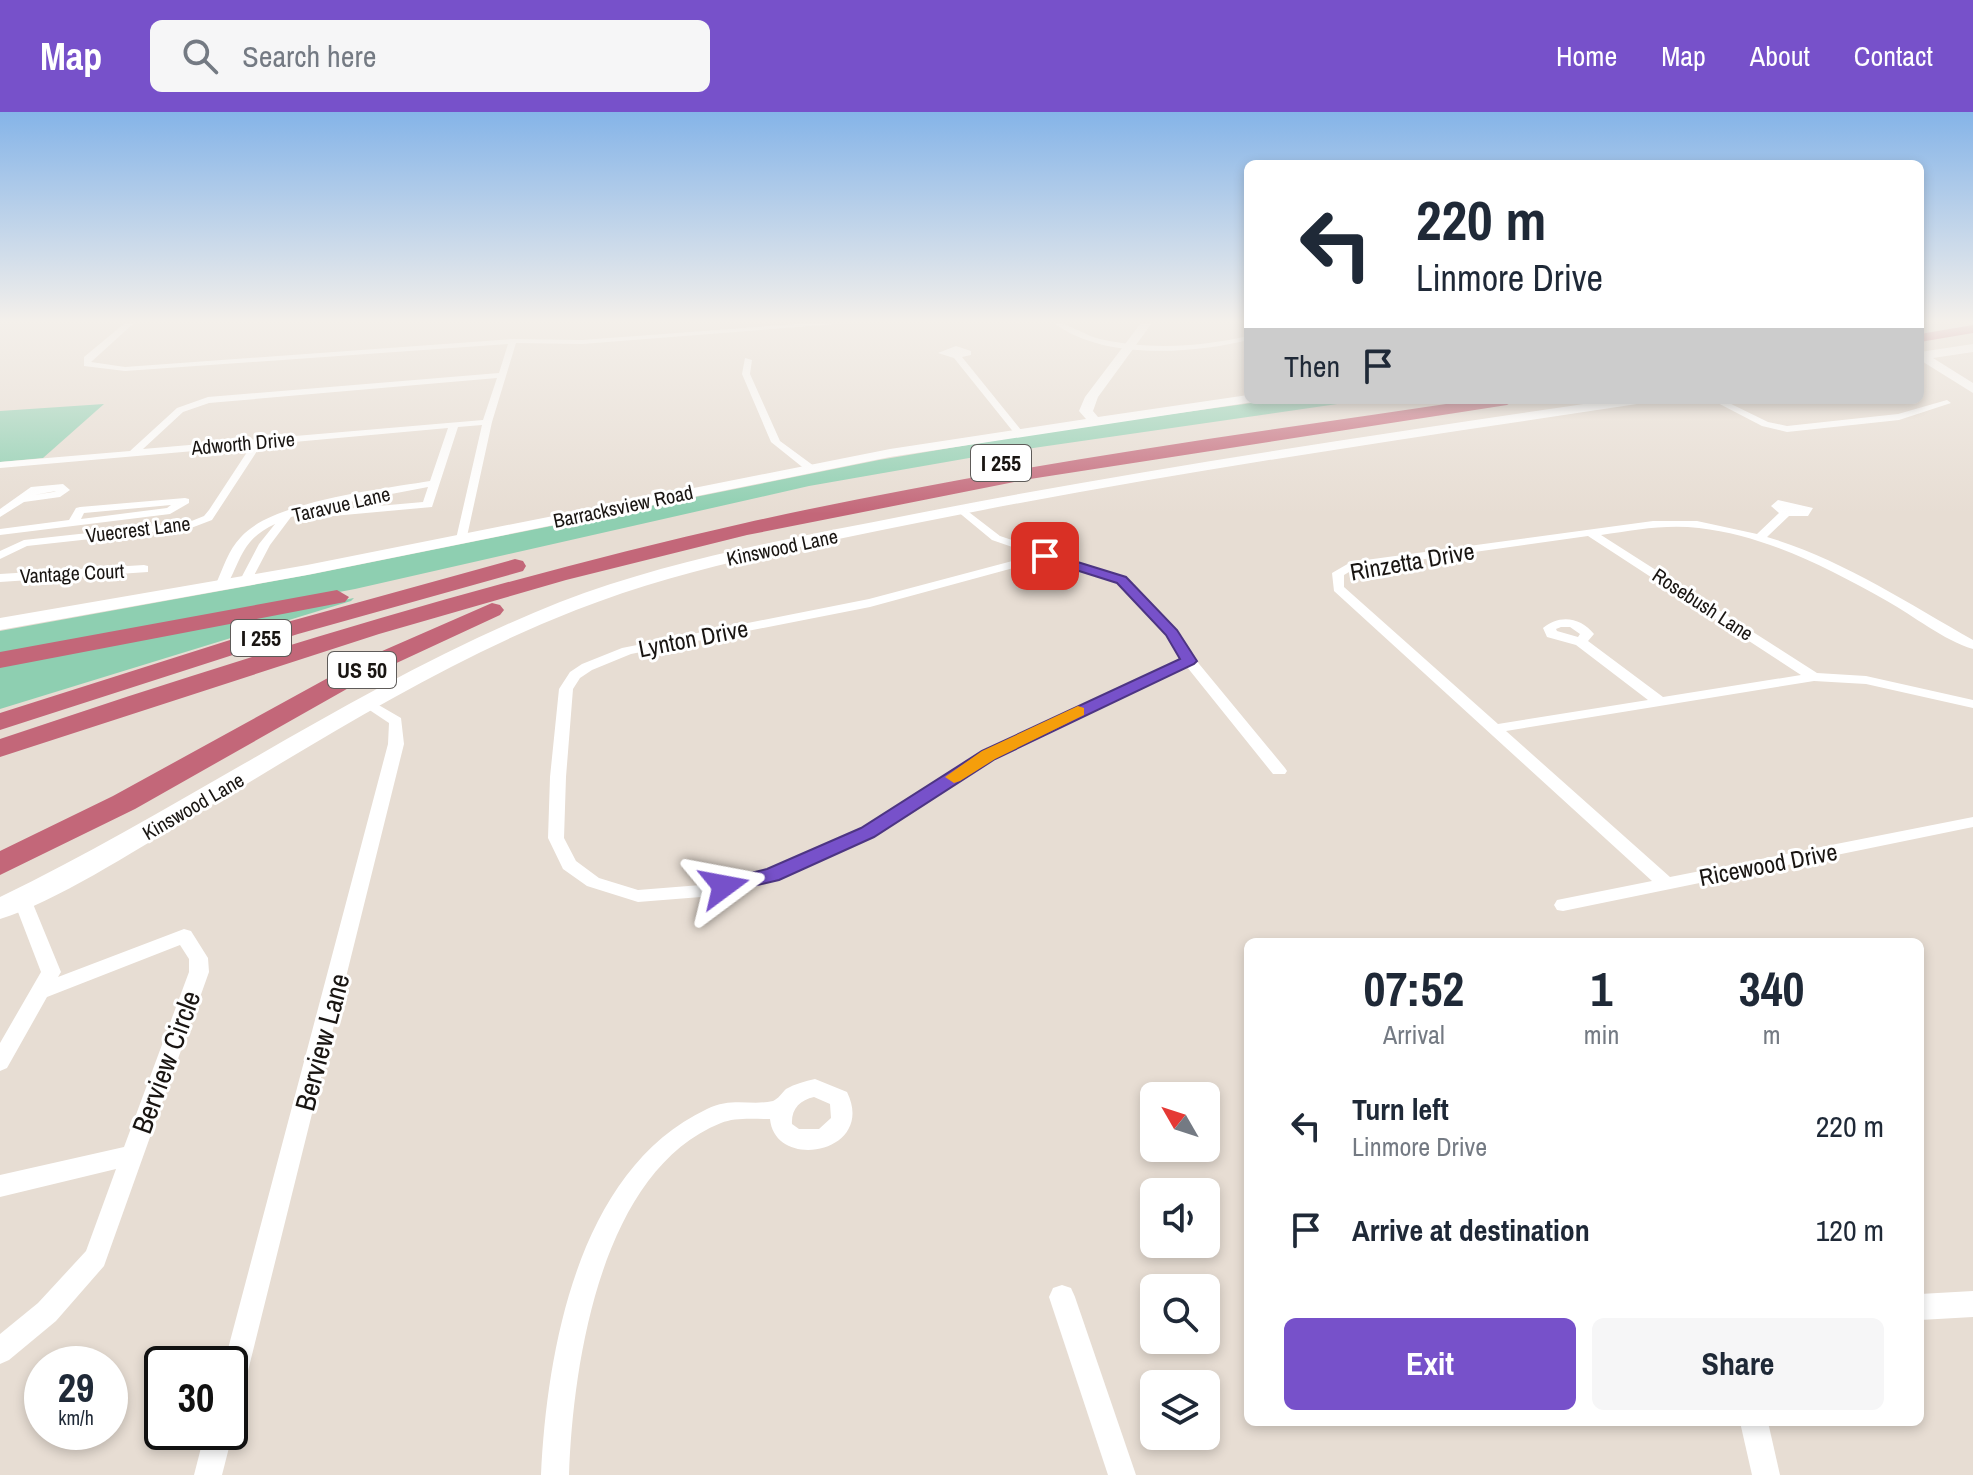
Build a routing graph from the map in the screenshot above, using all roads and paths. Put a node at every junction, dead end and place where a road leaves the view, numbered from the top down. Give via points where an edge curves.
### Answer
1 (366, 387) edge
2 (498, 387) edge
3 (752, 387) edge
4 (982, 387) edge
5 (1102, 387) edge
6 (1244, 400) edge
7 (1947, 403) dead end
8 (1400, 404) edge
9 (1482, 404) edge
10 (1612, 404) edge
11 (1724, 404) edge
12 (1094, 421) junction
13 (487, 422) junction
14 (454, 424) junction
15 (1018, 432) junction
16 (259, 441) junction
17 (133, 453) junction
18 (0, 465) edge
19 (810, 468) junction
20 (434, 483) junction
21 (24, 499) dead end
22 (961, 509) junction
23 (1786, 513) dead end
24 (0, 514) edge
25 (288, 516) junction
26 (74, 521) junction
27 (689, 522) dead end
28 (747, 529) junction
29 (0, 532) edge
30 (1591, 533) junction
31 (1761, 536) junction
32 (462, 539) junction
33 (1008, 543) junction
34 (580, 548) dead end
35 (0, 556) edge
36 (1045, 556) junction
37 (524, 563) junction
38 (1004, 564) junction
39 (144, 569) dead end
40 (0, 578) edge
41 (245, 582) junction
42 (221, 586) junction
43 (0, 624) edge
44 (1581, 642) dead end
45 (1973, 645) edge
46 (0, 660) edge
47 (1189, 661) junction
48 (1814, 677) junction
49 (1659, 701) junction
50 (370, 704) junction
51 (1973, 704) edge
52 (0, 722) edge
53 (1493, 729) junction
54 (0, 748) edge
55 (1279, 771) dead end
56 (1973, 822) edge
57 (0, 864) edge
58 (1666, 884) junction
59 (22, 899) junction
60 (1563, 905) dead end
61 (0, 909) edge
62 (40, 992) junction
63 (0, 1062) edge
64 (781, 1110) dead end
65 (132, 1155) junction
66 (0, 1186) edge
67 (1062, 1297) dead end
68 (1973, 1304) edge
69 (1924, 1307) edge
70 (242, 1346) edge
71 (0, 1351) edge
72 (1755, 1426) edge
73 (214, 1450) edge
74 (208, 1475) edge
75 (555, 1475) edge
76 (1122, 1475) edge
77 (1766, 1475) edge

1 - 17 street via 208,400 180,410
2 - 13 street
3 - 19 street via 776,442
4 - 15 street
5 - 12 street via 1086,409
6 - 12 street, Barracksview Road
7 - 11 street via 1899,417 1787,429
8 - 27 highway, I 255 via 929,475
9 - 28 highway, I 255 via 998,480
10 - 22 street, Kinswood Lane
12 - 15 street, Barracksview Road
13 - 14 street, Adworth Drive
13 - 32 street
14 - 16 street, Adworth Drive
14 - 20 street
15 - 19 street, Barracksview Road
16 - 17 street, Adworth Drive
16 - 35 street, Vuecrest Lane via 208,518 191,525 24,543
17 - 18 street, Adworth Drive
19 - 32 street, Barracksview Road
20 - 25 street, Taravue Lane
20 - 25 street via 428,505
21 - 24 street
22 - 33 street
22 - 50 street, Kinswood Lane via 623,587 490,639
23 - 31 street
25 - 41 street
25 - 42 street, Taravue Lane via 249,534
26 - 26 street via 80,510 185,501 170,511
26 - 29 street
28 - 54 highway, I 255 via 412,616
28 - 57 highway, US 50 via 551,588 442,631 116,809
30 - 31 street, Rinzetta Drive via 1693,523
30 - 48 street, Rosebush Lane
30 - 53 street, Rinzetta Drive via 1351,566 1338,573 1338,588
31 - 45 street via 1807,554
32 - 41 street, Barracksview Road
33 - 36 street
33 - 38 street
34 - 37 highway, I 255
36 - 38 street, Lynton Drive
36 - 47 street via 1121,580 1172,633
37 - 46 highway
37 - 52 highway, I 255 via 289,629
38 - 47 street, Lynton Drive via 870,603 627,651 575,675 566,689 556,838 569,865 593,882 638,896 701,891 772,875 868,833 1028,734
39 - 40 street, Vantage Court
41 - 42 street, Barracksview Road
42 - 43 street, Barracksview Road
44 - 49 street
47 - 55 street
48 - 49 street
48 - 51 street via 1866,680
49 - 53 street
50 - 59 street, Kinswood Lane via 173,820
50 - 70 street, Berview Lane via 396,721 396,744
53 - 58 street, Rinzetta Drive
56 - 58 street, Ricewood Drive
58 - 60 street, Ricewood Drive
59 - 61 street, Kinswood Lane
59 - 62 street via 51,972
62 - 63 street
62 - 65 street, Berview Circle via 184,936 198,958 199,972
64 - 75 street via 717,1114 675,1137 636,1174 603,1233 562,1375
65 - 66 street, Berview Circle
65 - 71 street, Berview Circle via 95,1258 47,1312
67 - 76 street
68 - 69 street
72 - 77 street
73 - 74 street

